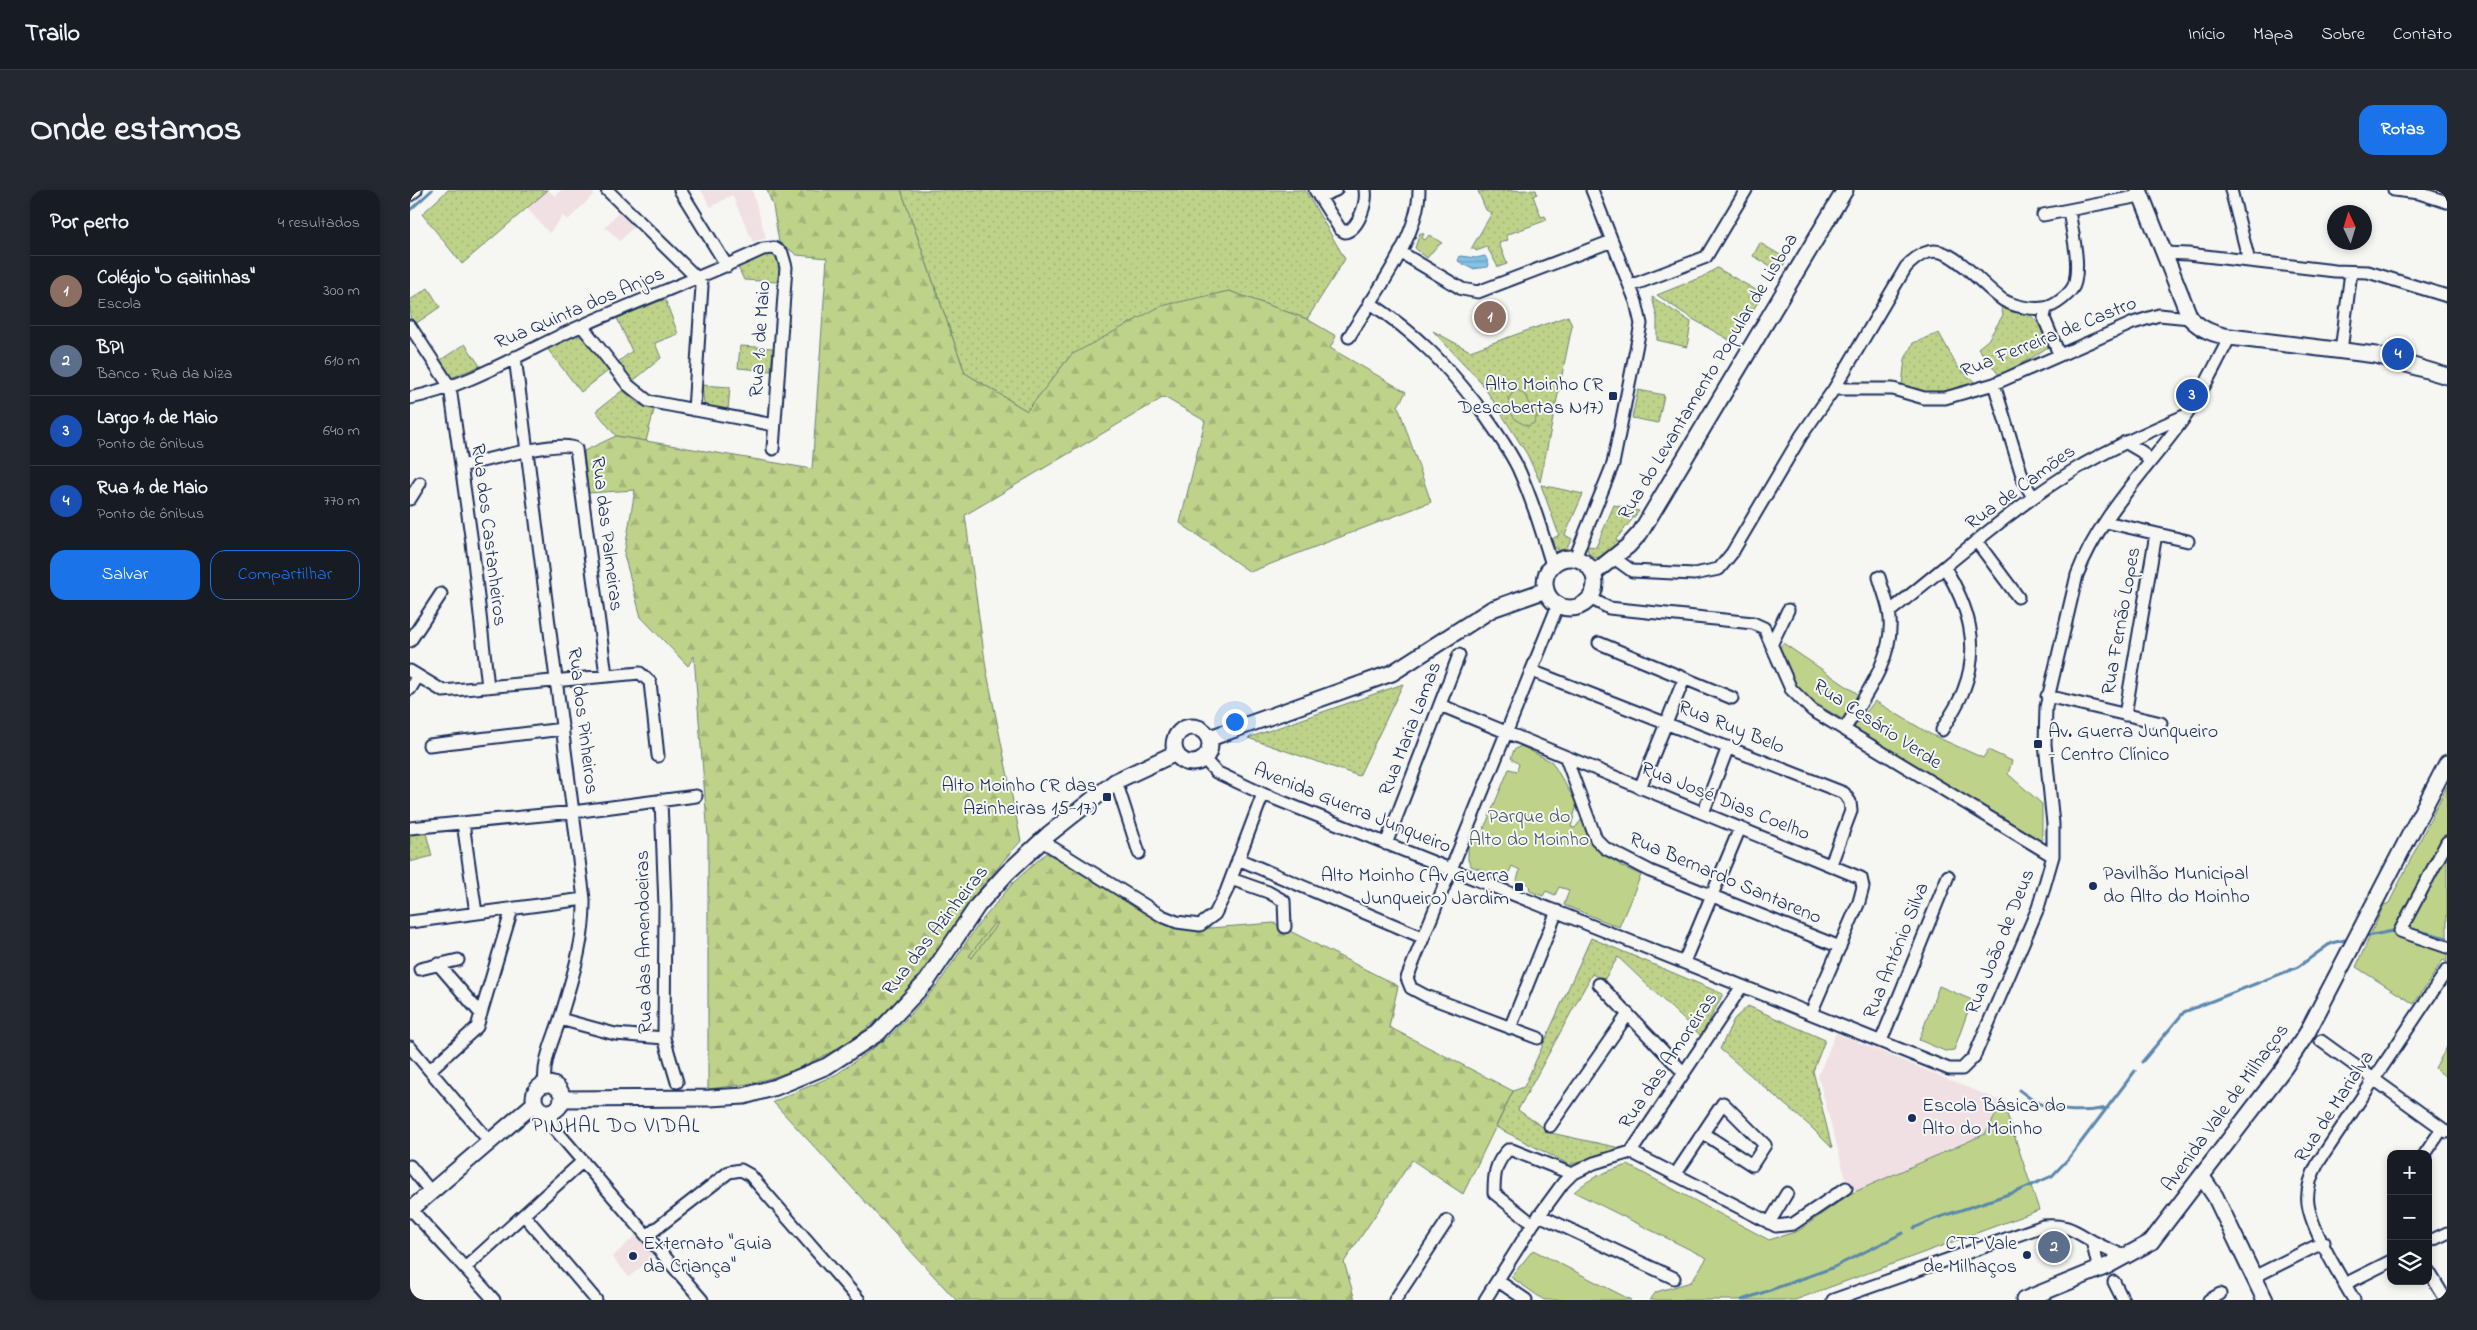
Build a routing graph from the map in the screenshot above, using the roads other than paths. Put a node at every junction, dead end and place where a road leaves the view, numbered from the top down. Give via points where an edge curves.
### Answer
1 (416, 190) edge
2 (607, 190) edge
3 (680, 190) edge
4 (1336, 190) edge
5 (1365, 190) edge
6 (1419, 190) edge
7 (1592, 190) edge
8 (1746, 190) edge
9 (1845, 190) edge
10 (2231, 190) edge
11 (2394, 190) edge
12 (2420, 191) edge
13 (1317, 193) edge
14 (2140, 193) edge
15 (410, 195) edge
16 (2447, 202) edge
17 (2069, 210) junction
18 (2043, 215) dead end
19 (1612, 241) junction
20 (763, 249) joint
21 (1400, 252) junction
22 (2165, 253) junction
23 (2249, 261) junction
24 (727, 266) junction
25 (2352, 272) junction
26 (698, 279) junction
27 (1630, 286) junction
28 (2447, 296) edge
29 (1369, 302) junction
30 (2046, 308) junction
31 (2190, 318) junction
32 (410, 326) edge
33 (582, 326) junction
34 (1348, 337) dead end
35 (2230, 337) junction
36 (2340, 351) junction
37 (2059, 354) junction
38 (515, 357) junction
39 (2447, 376) edge
40 (1994, 384) junction
41 (450, 387) junction
42 (1834, 389) junction
43 (410, 398) edge
44 (694, 410) junction
45 (2186, 415) junction
46 (774, 425) junction
47 (2125, 442) junction
48 (773, 449) dead end
49 (527, 450) junction
50 (2150, 462) junction
51 (461, 466) junction
52 (420, 484) dead end
53 (2033, 497) junction
54 (410, 499) edge
55 (2106, 522) junction
56 (2156, 534) junction
57 (2188, 541) dead end
58 (1977, 542) junction
59 (1575, 558) junction
60 (1614, 558) junction
61 (1552, 565) junction
62 (1945, 568) junction
63 (1594, 573) junction
64 (1879, 577) dead end
65 (1546, 590) junction
66 (441, 594) dead end
67 (2018, 597) dead end
68 (1590, 598) junction
69 (1558, 605) junction
70 (1788, 610) dead end
71 (1889, 612) junction
72 (410, 641) edge
73 (1599, 643) dead end
74 (1772, 644) junction
75 (1459, 656) dead end
76 (1532, 671) junction
77 (414, 674) edge
78 (606, 675) junction
79 (1684, 679) junction
80 (556, 680) junction
81 (488, 687) junction
82 (410, 689) edge
83 (2047, 696) junction
84 (1732, 698) dead end
85 (1440, 705) junction
86 (2125, 715) junction
87 (1667, 722) junction
88 (2161, 723) dead end
89 (1845, 728) junction
90 (563, 729) junction
91 (1942, 730) dead end
92 (1507, 733) junction
93 (1210, 738) junction
94 (429, 745) dead end
95 (1728, 747) junction
96 (1176, 753) junction
97 (658, 756) dead end
98 (1566, 758) junction
99 (1204, 759) junction
100 (2447, 763) edge
101 (1116, 782) junction
102 (1640, 788) junction
103 (1263, 794) junction
104 (696, 796) dead end
105 (661, 800) junction
106 (573, 812) junction
107 (1703, 813) junction
108 (463, 823) junction
109 (410, 828) edge
110 (1740, 828) junction
111 (1042, 841) junction
112 (2447, 842) edge
113 (1386, 844) junction
114 (1139, 853) dead end
115 (2053, 856) junction
116 (1238, 859) junction
117 (1831, 864) junction
118 (1451, 868) junction
119 (1948, 876) dead end
120 (1231, 878) junction
121 (1712, 896) junction
122 (584, 900) junction
123 (512, 908) junction
124 (1557, 911) junction
125 (476, 913) junction
126 (410, 922) edge
127 (1285, 927) dead end
128 (1422, 937) junction
129 (1840, 947) junction
130 (2447, 947) edge
131 (458, 960) dead end
132 (1684, 962) junction
133 (438, 964) junction
134 (420, 969) dead end
135 (2447, 970) edge
136 (1599, 984) dead end
137 (1742, 986) junction
138 (1811, 1013) junction
139 (481, 1014) junction
140 (1628, 1014) junction
141 (560, 1019) junction
142 (1510, 1028) junction
143 (664, 1038) junction
144 (1538, 1038) dead end
145 (1880, 1041) junction
146 (2321, 1041) dead end
147 (410, 1047) edge
148 (430, 1070) junction
149 (1684, 1073) junction
150 (2375, 1078) junction
151 (677, 1082) dead end
152 (545, 1085) junction
153 (562, 1099) junction
154 (535, 1103) junction
155 (550, 1112) junction
156 (1550, 1126) dead end
157 (2444, 1130) edge
158 (1703, 1133) junction
159 (490, 1141) junction
160 (2428, 1150) edge
161 (1631, 1152) junction
162 (583, 1161) junction
163 (410, 1166) edge
164 (1572, 1174) junction
165 (1676, 1175) junction
166 (2202, 1177) junction
167 (1846, 1188) dead end
168 (431, 1192) junction
169 (1787, 1193) dead end
170 (410, 1209) edge
171 (524, 1215) junction
172 (1536, 1220) junction
173 (1447, 1221) dead end
174 (1769, 1223) junction
175 (2447, 1233) edge
176 (648, 1235) junction
177 (2432, 1240) edge
178 (2092, 1241) junction
179 (2324, 1242) junction
180 (2126, 1257) junction
181 (2387, 1263) edge
182 (465, 1268) junction
183 (2099, 1270) junction
184 (2254, 1277) junction
185 (2432, 1277) edge
186 (1674, 1278) dead end
187 (1498, 1281) junction
188 (2114, 1282) dead end
189 (2345, 1284) junction
190 (2220, 1294) dead end
191 (494, 1300) edge
192 (596, 1300) edge
193 (702, 1300) edge
194 (859, 1300) edge
195 (1394, 1300) edge
196 (1485, 1300) edge
197 (1526, 1300) edge
198 (1833, 1300) edge
199 (2024, 1300) edge
200 (2123, 1300) edge
201 (2209, 1300) edge
202 (2265, 1300) edge
203 (2354, 1300) edge
204 (2446, 1300) edge

1 - 15 street
2 - 26 street
3 - 24 street
4 - 13 street
5 - 13 street via 1357,222 1348,232 1340,229
6 - 21 street via 1416,218
7 - 19 street
8 - 27 street via 1706,257
9 - 60 street, Rua do Levantamento Popular de Lisboa via 1640,533
10 - 23 street
11 - 12 street
12 - 16 street
14 - 17 street
14 - 22 street
17 - 18 street
17 - 30 street via 2077,269 2075,284 2067,295
19 - 21 street via 1478,292 1462,289
19 - 27 street
20 - 24 street, Rua Quinta dos Anjos
20 - 46 street, Rua 1º de Maio via 779,250 786,262
21 - 29 street
22 - 23 street
22 - 31 street
23 - 25 street
24 - 26 street, Rua Quinta dos Anjos
25 - 28 street via 2379,275
25 - 36 street
26 - 33 street, Rua Quinta dos Anjos
26 - 44 street via 703,295
27 - 59 street via 1641,324 1625,408 1609,476
29 - 34 street
29 - 61 street via 1437,356 1497,432 1528,493
30 - 37 street via 2044,318
30 - 42 street via 2029,308 2004,300 1946,254 1932,251 1920,254 1906,267
31 - 35 street via 2199,328
31 - 37 street, Rua Ferreira de Castro via 2159,315
32 - 41 street
33 - 38 street, Rua Quinta dos Anjos
33 - 44 street via 640,397 657,404
35 - 36 street
35 - 45 street, Rua João de Deus
36 - 39 street via 2397,360
37 - 40 street, Rua Ferreira de Castro
38 - 41 street, Rua Quinta dos Anjos
38 - 49 street, Rua dos Pinheiros
40 - 42 street, Rua Ferreira de Castro via 1946,398 1924,398 1893,389
40 - 53 street via 2024,482
41 - 43 street, Rua Quinta dos Anjos
41 - 51 street, Rua dos Castanheiros
42 - 60 street via 1801,436 1732,554 1719,569 1694,574 1632,570
44 - 46 street
45 - 47 street, Rua de Camões
45 - 50 street, Rua João de Deus
46 - 48 street, Rua 1º de Maio
47 - 50 street via 2142,452
47 - 53 street, Rua de Camões
49 - 51 street
49 - 78 street, Rua das Palmeiras via 566,445 575,447 577,451
49 - 80 street, Rua dos Pinheiros
50 - 55 street, Rua João de Deus
51 - 81 street, Rua dos Castanheiros
52 - 54 street
53 - 58 street, Rua de Camões
55 - 56 street
55 - 83 street, Rua João de Deus via 2083,557 2076,575
56 - 57 street
56 - 86 street, Rua Fernão Lopes
58 - 62 street, Rua de Camões
58 - 67 street
59 - 61 street via 1562,558
59 - 63 street via 1586,563
60 - 63 street, Rua do Levantamento Popular de Lisboa
61 - 65 street via 1546,574
62 - 71 street, Rua de Camões
62 - 91 street via 1968,614 1972,640 1964,690
63 - 68 street via 1595,586
64 - 71 street
65 - 69 street
65 - 93 street via 1492,609 1392,673
66 - 72 street
68 - 69 street via 1575,608
68 - 74 street, Rua Cesário Verde via 1609,608 1626,611 1753,622 1764,628
69 - 76 street
70 - 74 street
71 - 89 street via 1886,654 1874,681
73 - 79 street
74 - 89 street, Rua Cesário Verde via 1791,689 1812,710
75 - 85 street, Rua Maria Lamas
76 - 87 street, Rua Ruy Belo
76 - 92 street
77 - 81 street via 443,691
77 - 82 street
78 - 80 street
78 - 97 street via 638,672 650,680
79 - 84 street
79 - 87 street
80 - 81 street
80 - 90 street, Rua dos Pinheiros
83 - 86 street
83 - 115 street, Rua João de Deus via 2045,744
85 - 92 street, Rua José Dias Coelho
85 - 113 street, Rua Maria Lamas
86 - 88 street
87 - 95 street, Rua Ruy Belo
87 - 102 street
89 - 115 street, Rua Cesário Verde
90 - 94 street
90 - 106 street, Rua dos Pinheiros
92 - 98 street, Rua José Dias Coelho
92 - 118 street
93 - 96 street via 1195,726 1182,729 1174,740
93 - 99 street via 1210,750
95 - 107 street
95 - 117 street, Rua Ruy Belo via 1844,793 1851,811
96 - 99 street via 1192,763
96 - 101 street, Rua das Azinheiras
98 - 102 street, Rua José Dias Coelho
98 - 121 street, Rua Bernardo Santareno via 1596,839 1604,848
99 - 103 street, Avenida Guerra Junqueiro via 1216,772
100 - 166 street, Avenida Vale de Milhaços via 2307,1033
101 - 111 street, Rua das Azinheiras
101 - 114 street
102 - 107 street, Rua José Dias Coelho
103 - 113 street, Avenida Guerra Junqueiro
103 - 116 street
104 - 105 street
105 - 106 street
105 - 143 street, Rua das Amendoeiras via 665,906
106 - 108 street
106 - 122 street, Rua dos Pinheiros
107 - 110 street, Rua José Dias Coelho
108 - 109 street
108 - 125 street
110 - 117 street, Rua José Dias Coelho
110 - 121 street
111 - 120 street via 1129,897 1177,922 1200,925 1207,921 1215,914
111 - 153 street, Rua das Azinheiras via 978,905 927,981 878,1033 827,1066 744,1096
112 - 130 street via 2402,928
113 - 118 street, Avenida Guerra Junqueiro
115 - 145 street, Rua João de Deus via 2038,908 1971,1062 1962,1070 1949,1070
116 - 120 street
116 - 128 street
117 - 129 street, Rua José Dias Coelho via 1861,878 1863,882 1859,902
118 - 124 street, Avenida Guerra Junqueiro
118 - 128 street
119 - 145 street, Rua António Silva
120 - 127 street via 1284,901
121 - 129 street, Rua Bernardo Santareno
121 - 132 street
122 - 123 street
122 - 141 street, Rua dos Pinheiros via 580,950
123 - 125 street
123 - 139 street
124 - 132 street, Avenida Guerra Junqueiro
124 - 142 street
125 - 126 street
128 - 142 street via 1406,978 1411,988
129 - 138 street, Rua José Dias Coelho
131 - 133 street
132 - 137 street, Avenida Guerra Junqueiro
133 - 134 street
133 - 139 street
135 - 150 street, Rua de Marialva
136 - 140 street
137 - 138 street, Rua João de Deus
137 - 149 street, Rua das Amoreiras
138 - 145 street, Rua João de Deus
139 - 148 street via 473,1032
140 - 149 street
140 - 156 street
141 - 143 street via 615,1034
141 - 152 street, Rua dos Pinheiros via 545,1062
142 - 144 street
143 - 151 street, Rua das Amendoeiras
146 - 150 street
147 - 148 street
148 - 159 street
149 - 161 street, Rua das Amoreiras
150 - 157 street
150 - 179 street, Rua de Marialva via 2310,1179 2308,1204
152 - 153 street via 555,1086
152 - 154 street via 536,1092
153 - 155 street via 558,1108
154 - 155 street via 541,1110
154 - 159 street
155 - 162 street via 554,1128
157 - 160 street
158 - 158 street via 1723,1103 1765,1145 1752,1165
158 - 165 street
159 - 168 street
161 - 164 street, Rua das Amoreiras via 1594,1163
161 - 165 street
162 - 171 street
162 - 176 street
163 - 168 street
164 - 172 street, Rua das Amoreiras
164 - 172 street via 1512,1150 1501,1157 1495,1168 1494,1193
165 - 174 street
166 - 180 street, Avenida Vale de Milhaços via 2151,1242
166 - 184 street via 2215,1196
167 - 174 street via 1793,1224 1780,1226
168 - 170 street
169 - 174 street
170 - 182 street
171 - 182 street
171 - 192 street
172 - 186 street
172 - 187 street, Rua das Amoreiras
173 - 195 street
175 - 177 street
176 - 193 street
176 - 194 street via 729,1172 741,1170 750,1175
178 - 180 street
178 - 183 street
178 - 198 street via 2070,1228 2043,1226
179 - 184 street
179 - 189 street, Rua de Marialva
180 - 183 street, Avenida Vale de Milhaços
181 - 189 street
182 - 191 street
183 - 199 street, Avenida Vale de Milhaços
184 - 202 street
185 - 204 street
187 - 196 street, Rua das Amoreiras
187 - 197 street
188 - 200 street
189 - 203 street, Rua de Marialva
190 - 201 street

